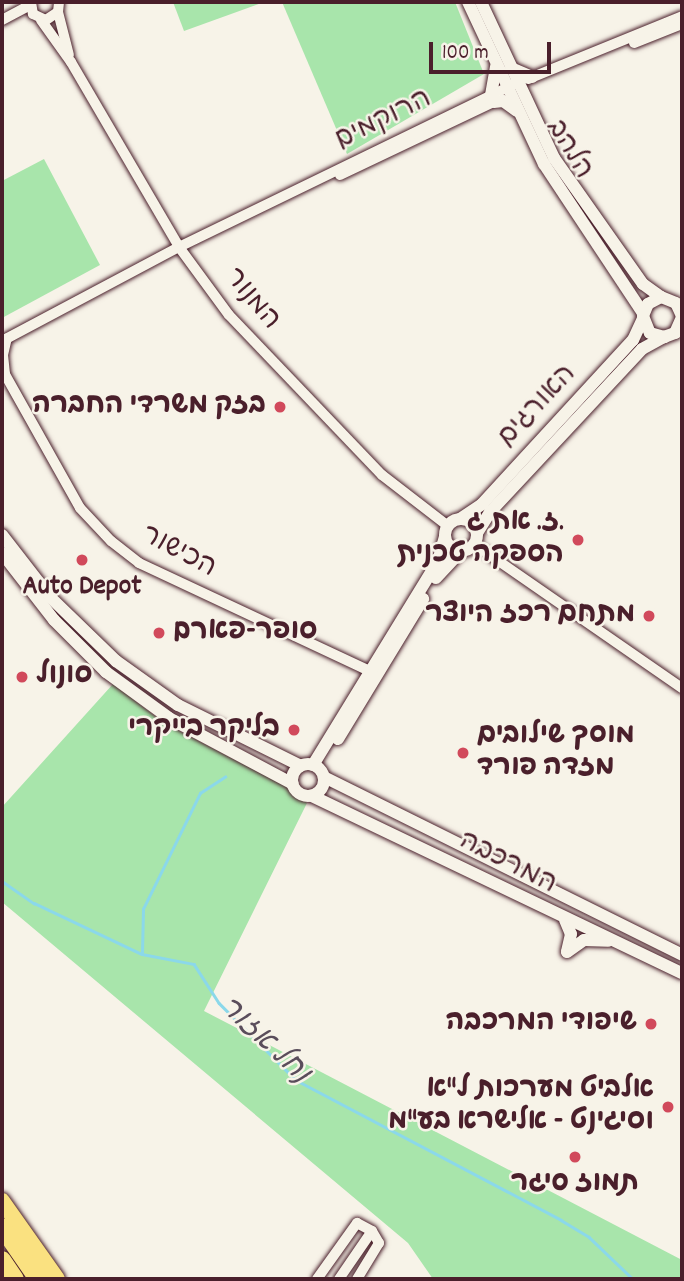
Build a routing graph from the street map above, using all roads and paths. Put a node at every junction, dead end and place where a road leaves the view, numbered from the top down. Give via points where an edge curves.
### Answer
1 (468, 2) edge
2 (481, 2) edge
3 (59, 5) edge
4 (34, 10) edge
5 (682, 16) edge
6 (5, 19) edge
7 (682, 24) edge
8 (71, 62) junction
9 (501, 64) junction
10 (534, 80) junction
11 (514, 89) junction
12 (492, 98) junction
13 (522, 107) junction
14 (179, 247) junction
15 (682, 292) edge
16 (664, 298) junction
17 (643, 316) junction
18 (682, 317) edge
19 (5, 336) edge
20 (674, 336) edge
21 (4, 372) edge
22 (460, 519) junction
23 (447, 531) junction
24 (2, 535) edge
25 (475, 539) junction
26 (461, 551) junction
27 (2, 553) edge
28 (367, 670) junction
29 (682, 688) edge
30 (314, 770) junction
31 (293, 784) junction
32 (312, 796) junction
33 (565, 920) junction
34 (620, 942) junction
35 (682, 955) edge
36 (682, 973) edge
37 (2, 1201) edge
38 (2, 1227) edge
39 (372, 1231) junction
40 (2, 1260) edge
41 (15, 1279) edge
42 (38, 1279) edge
43 (57, 1279) edge
44 (317, 1279) edge
45 (339, 1279) edge
46 (357, 1279) edge

1 - 9 street, הלהב
2 - 9 street, הלהב
3 - 4 street
3 - 8 street, המנור
4 - 6 street
4 - 8 street, המנור
5 - 10 street, הרוקמים
7 - 10 street, הרוקמים
8 - 14 street, המנור
9 - 10 street
9 - 11 street, הלהב
9 - 12 street
10 - 11 street, הרוקמים
10 - 13 street
11 - 12 street, הרוקמים
11 - 13 street, הלהב
12 - 13 street
12 - 14 street, הרוקמים via 397,151 300,188
13 - 16 street, הלהב via 643,284
13 - 17 street, הלהב via 544,164
14 - 19 street, הרוקמים
14 - 23 street, המנור via 229,315 382,475
15 - 16 street
16 - 17 street via 652,301
16 - 18 street via 676,303
17 - 20 street via 650,333
17 - 22 street, האורגים via 633,340 482,504
18 - 20 street
19 - 21 street, הכישור
20 - 25 street, האורגים via 642,349 491,512
21 - 28 street, הכישור via 80,508 111,541 139,563
22 - 23 street, האורגים
22 - 25 street via 471,522
23 - 26 street
23 - 28 street via 438,561
24 - 30 street, המרכבה via 51,598 116,661 178,705
25 - 26 street
25 - 29 street
26 - 30 street via 444,565
27 - 31 street via 54,620 106,672 169,718
28 - 30 street
30 - 31 street
30 - 32 street via 322,789
30 - 35 street, המרכבה
31 - 32 street, המרכבה via 300,794
32 - 33 street, המרכבה
33 - 34 street, המרכבה
33 - 34 street via 571,934 567,952 584,940
34 - 36 street, המרכבה
37 - 43 highway
38 - 42 highway
39 - 44 street via 353,1224
39 - 45 street
39 - 46 street via 378,1247
40 - 41 highway

